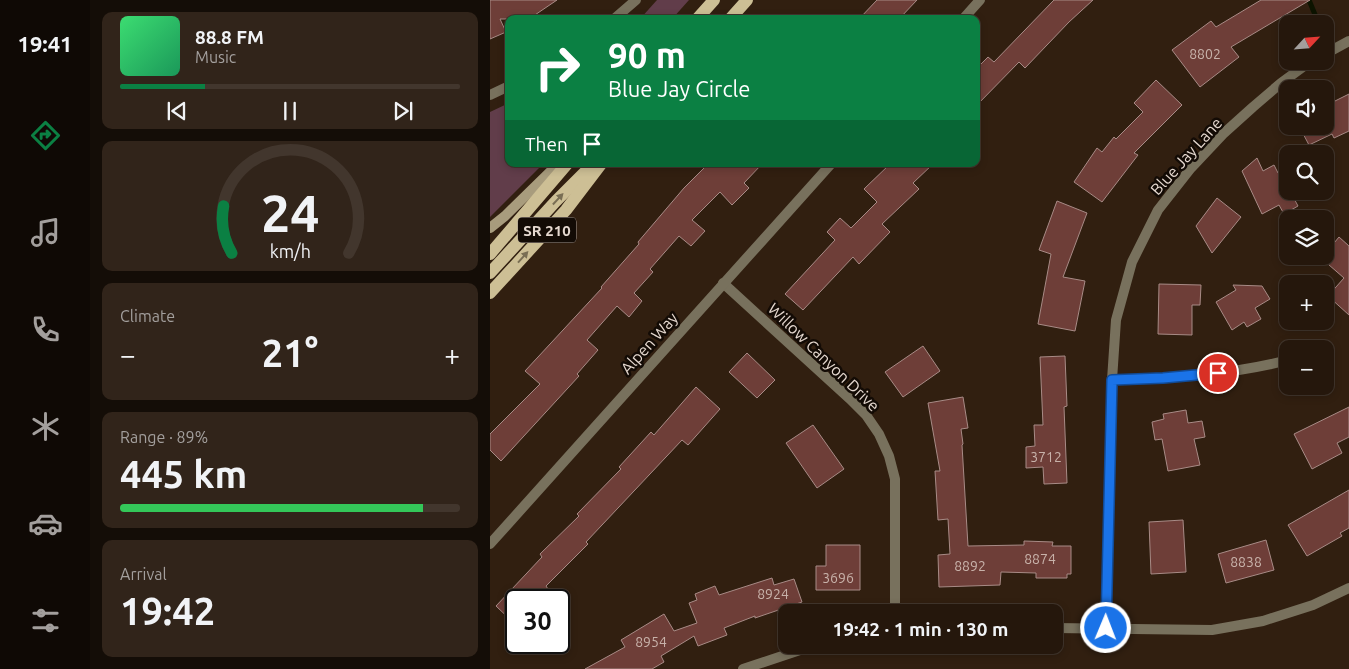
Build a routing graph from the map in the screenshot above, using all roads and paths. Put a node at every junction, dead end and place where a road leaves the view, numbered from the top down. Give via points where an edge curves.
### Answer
1 (636, 0) edge
2 (714, 0) edge
3 (747, 0) edge
4 (980, 0) edge
5 (619, 15) edge
6 (701, 15) edge
7 (734, 15) edge
8 (967, 15) edge
9 (1349, 42) edge
10 (1334, 50) edge
11 (1299, 70) edge
12 (505, 88) edge
13 (490, 95) edge
14 (555, 167) edge
15 (564, 167) edge
16 (590, 167) edge
17 (599, 167) edge
18 (828, 167) edge
19 (490, 228) edge
20 (490, 254) edge
21 (490, 273) edge
22 (723, 283) junction
23 (490, 293) edge
24 (1279, 363) edge
25 (1112, 380) junction
26 (490, 544) edge
27 (1349, 588) edge
28 (895, 604) edge
29 (1063, 628) edge
30 (1106, 628) junction
31 (789, 654) edge
32 (743, 669) edge

1 - 5 street
2 - 6 main road
3 - 7 main road
4 - 8 street
9 - 10 street
11 - 25 street, Blue Jay Lane via 1223,134 1158,210 1132,262 1116,320
12 - 13 street
14 - 19 main road
15 - 20 main road, SR 210
21 -> 16 main road
23 -> 17 main road, SR 210 via 566,210
18 - 22 street, Alpen Way
22 - 26 street, Alpen Way
22 - 28 street, Willow Canyon Drive via 850,399 879,434 895,479
24 - 25 street via 1218,373
25 - 30 street, Blue Jay Lane
27 - 30 street via 1313,605 1271,618 1212,630
29 - 30 street
31 - 32 street

